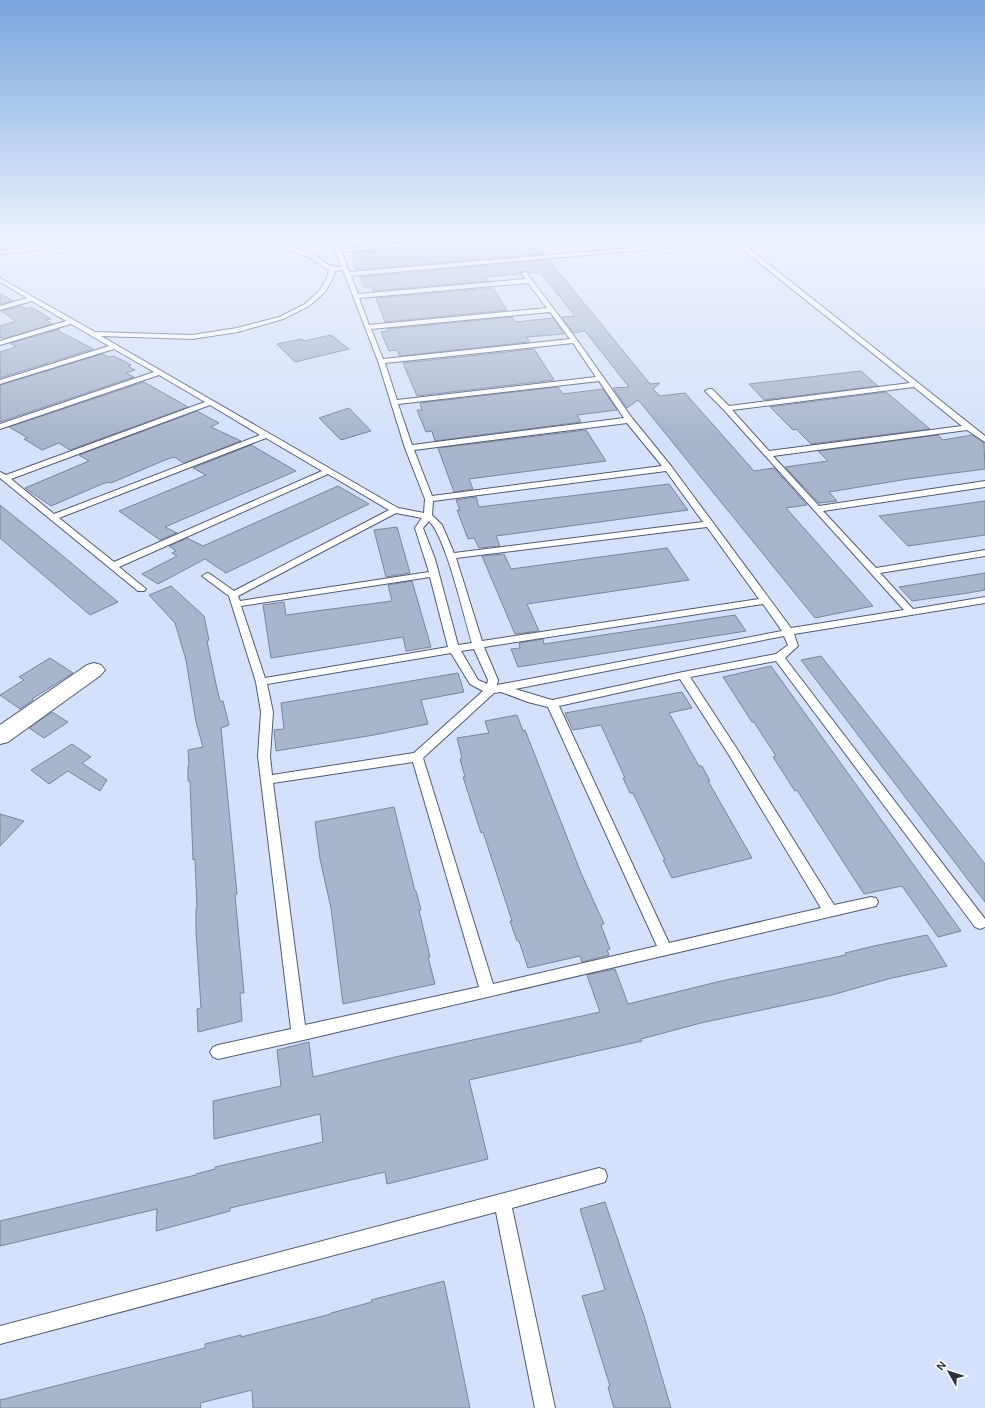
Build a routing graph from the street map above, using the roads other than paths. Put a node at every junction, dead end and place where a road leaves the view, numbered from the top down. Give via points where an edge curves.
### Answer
1 (12, 305) edge
2 (42, 305) edge
3 (307, 305) edge
4 (359, 305) edge
5 (546, 305) edge
6 (815, 305) edge
7 (0, 308) edge
8 (550, 310) junction
9 (71, 322) junction
10 (367, 327) junction
11 (93, 334) junction
12 (575, 342) junction
13 (0, 343) edge
14 (114, 346) junction
15 (381, 361) junction
16 (159, 373) junction
17 (601, 379) junction
18 (0, 382) edge
19 (915, 385) junction
20 (709, 392) dead end
21 (395, 402) junction
22 (210, 403) junction
23 (727, 408) junction
24 (629, 420) junction
25 (0, 427) edge
26 (968, 427) junction
27 (266, 435) junction
28 (985, 440) edge
29 (409, 448) junction
30 (767, 454) junction
31 (668, 468) junction
32 (328, 471) junction
33 (3, 476) edge
34 (985, 484) edge
35 (429, 499) junction
36 (817, 509) junction
37 (395, 510) junction
38 (428, 516) junction
39 (53, 517) junction
40 (709, 524) junction
41 (985, 554) edge
42 (451, 556) junction
43 (113, 566) junction
44 (873, 571) junction
45 (434, 574) junction
46 (207, 576) dead end
47 (141, 589) dead end
48 (234, 599) junction
49 (985, 600) edge
50 (765, 601) junction
51 (912, 612) junction
52 (788, 632) junction
53 (478, 645) junction
54 (454, 649) junction
55 (779, 657) junction
56 (94, 670) dead end
57 (683, 675) junction
58 (261, 682) junction
59 (505, 688) junction
60 (491, 690) junction
61 (552, 704) junction
62 (0, 736) edge
63 (417, 757) junction
64 (268, 780) junction
65 (871, 902) dead end
66 (831, 912) junction
67 (980, 923) dead end
68 (665, 949) junction
69 (488, 991) junction
70 (299, 1034) junction
71 (218, 1052) dead end
72 (599, 1176) dead end
73 (502, 1202) junction
74 (0, 1335) edge
75 (545, 1408) edge

1 - 7 lane
2 - 9 lane
3 - 11 lane via 281,318 238,330 192,337
4 - 10 lane
5 - 8 lane
6 - 19 lane
8 - 10 lane
8 - 12 lane
9 - 11 lane
9 - 13 lane
10 - 15 lane
11 - 14 lane
12 - 15 lane
12 - 17 lane
14 - 16 lane
14 - 18 lane
15 - 21 lane
16 - 22 lane
16 - 25 lane
17 - 21 lane
17 - 24 lane
19 - 23 lane
19 - 26 lane
20 - 23 lane
21 - 29 lane
22 - 27 lane
22 - 33 lane
23 - 30 lane
24 - 29 lane
24 - 31 lane
26 - 28 lane
26 - 30 lane
27 - 32 lane
27 - 39 lane
29 - 35 lane
30 - 36 lane
31 - 35 lane
31 - 40 lane
32 - 37 lane
32 - 43 lane
33 - 39 lane
34 - 36 lane
35 - 38 lane
36 - 44 lane
37 - 38 lane
37 - 48 lane
38 - 42 lane via 438,525
38 - 45 lane via 419,528
39 - 43 lane
40 - 42 lane
40 - 50 lane
41 - 44 lane
42 - 53 lane
43 - 47 lane
44 - 51 lane
45 - 48 lane
45 - 54 lane
46 - 48 lane
48 - 58 lane
49 - 51 lane
50 - 52 lane
50 - 53 lane
51 - 52 lane
52 - 55 lane via 793,646
52 - 59 lane
53 - 54 lane
53 - 60 lane via 493,680
54 - 58 lane
54 - 60 lane via 474,682
55 - 57 lane
55 - 67 lane
56 - 62 street
57 - 61 lane
57 - 66 lane
58 - 64 lane via 266,712 264,756
59 - 60 lane
59 - 61 lane
60 - 63 lane
61 - 68 lane
63 - 64 lane
63 - 69 lane
64 - 70 lane
65 - 66 lane
66 - 68 lane
68 - 69 lane
69 - 70 lane
70 - 71 lane
72 - 73 lane
73 - 74 lane
73 - 75 lane

